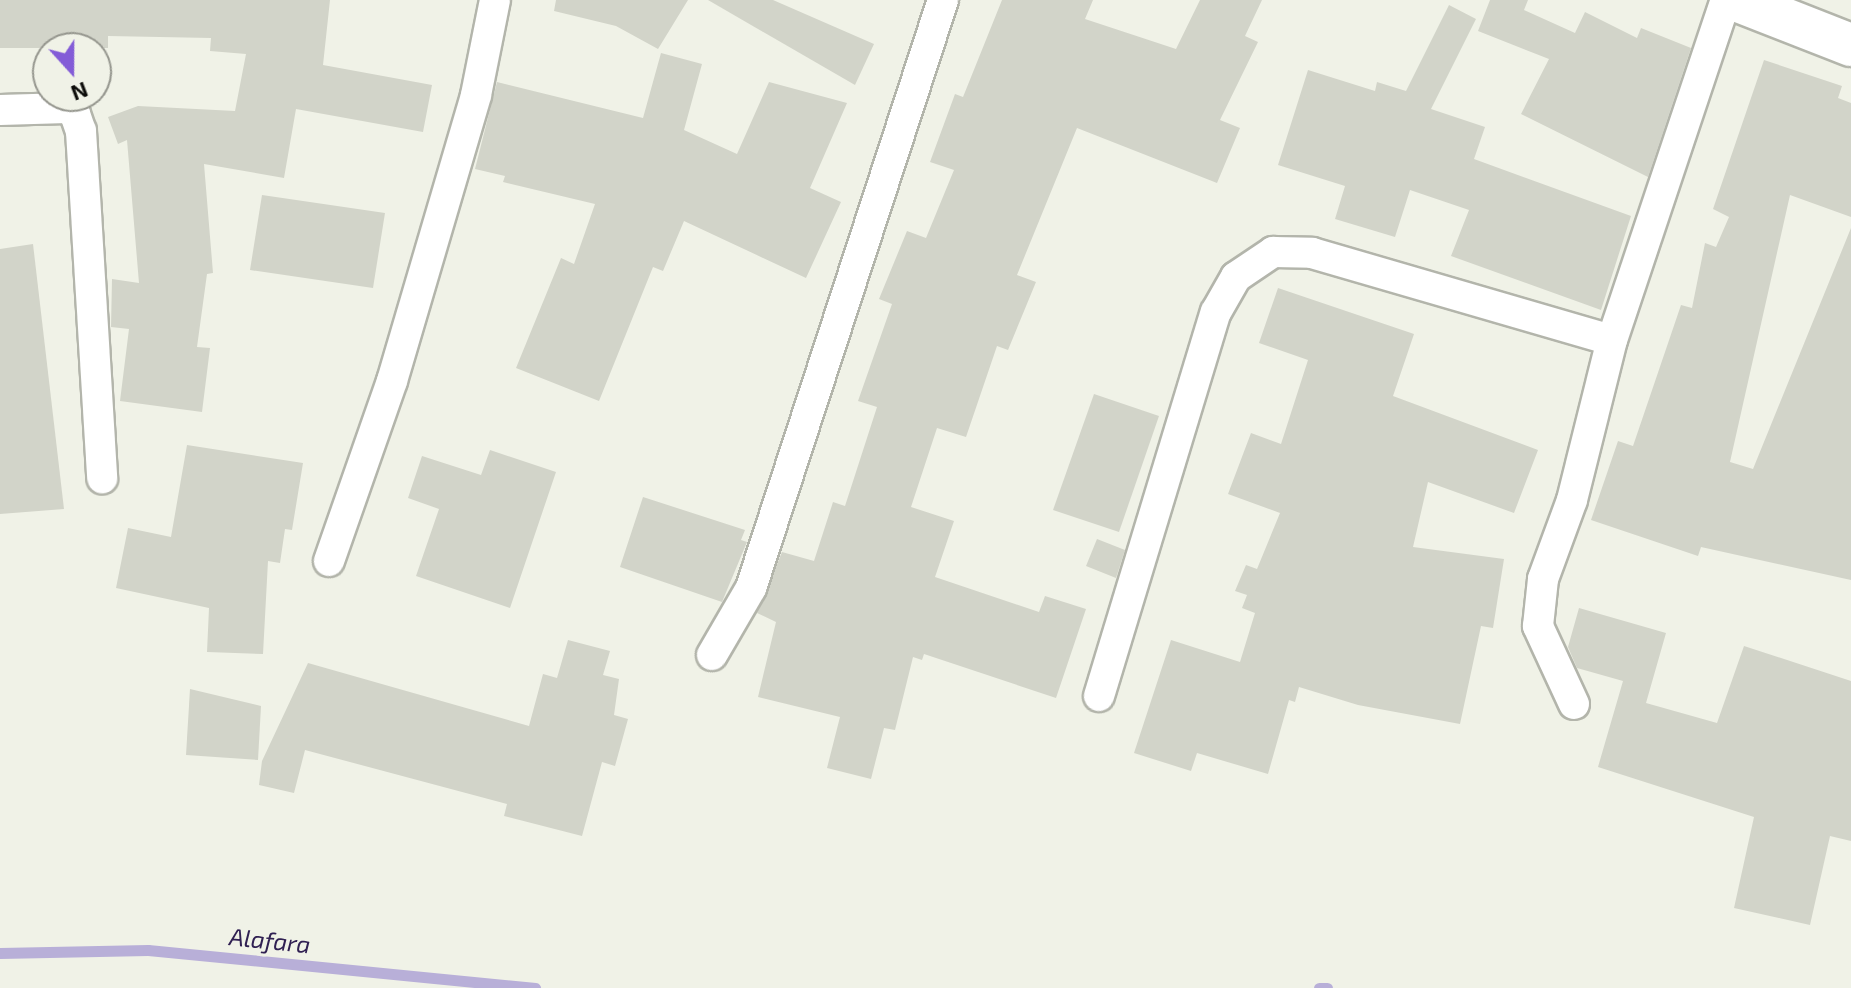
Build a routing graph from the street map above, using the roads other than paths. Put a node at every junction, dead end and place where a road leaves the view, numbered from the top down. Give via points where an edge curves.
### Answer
1 (495, 0) edge
2 (943, 0) edge
3 (1726, 0) edge
4 (1736, 0) edge
5 (1846, 32) edge
6 (0, 110) edge
7 (1612, 340) junction
8 (102, 478) dead end
9 (329, 561) dead end
10 (712, 655) dead end
11 (1099, 696) dead end
12 (1574, 704) dead end

1 - 9 street via 476,95 392,381
2 - 10 street via 751,588
3 - 7 street
4 - 5 street
6 - 8 street via 67,108 81,131
7 - 11 street via 1312,253 1273,252 1236,277 1216,312
7 - 12 street via 1538,609 1542,640

